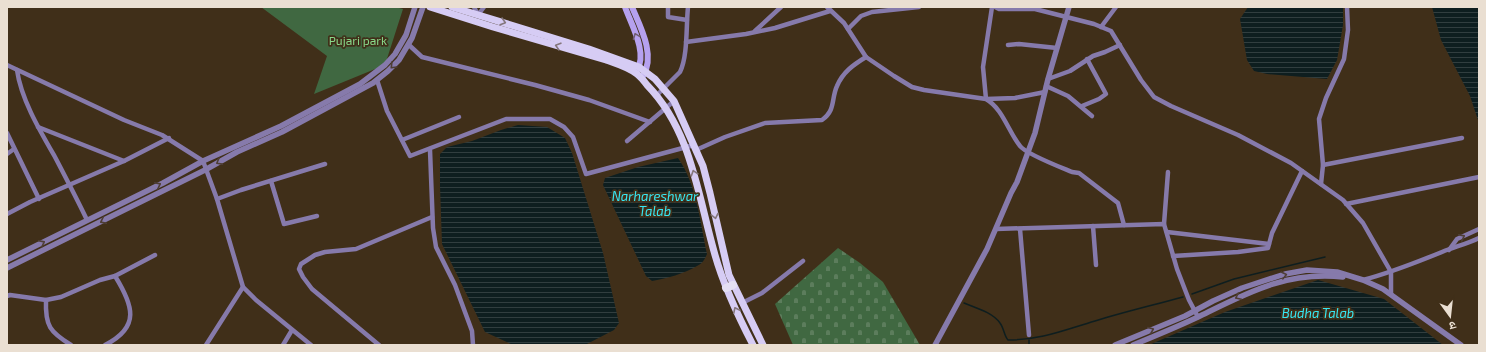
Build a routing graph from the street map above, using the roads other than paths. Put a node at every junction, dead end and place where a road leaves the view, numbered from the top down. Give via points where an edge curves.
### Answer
1 (415, 7) edge
2 (423, 7) edge
3 (430, 7) edge
4 (452, 7) edge
5 (474, 7) edge
6 (484, 7) edge
7 (625, 7) edge
8 (668, 7) edge
9 (688, 7) edge
10 (781, 7) edge
11 (919, 7) edge
12 (994, 7) edge
13 (1069, 7) edge
14 (1116, 7) edge
15 (1347, 7) edge
16 (635, 8) edge
17 (829, 9) edge
18 (478, 15) junction
19 (1066, 17) junction
20 (687, 20) junction
21 (1101, 27) junction
22 (848, 29) junction
23 (754, 32) junction
24 (686, 42) junction
25 (408, 45) junction
26 (1008, 45) dead end
27 (1120, 45) junction
28 (1057, 48) junction
29 (866, 57) junction
30 (1087, 59) junction
31 (7, 65) edge
32 (17, 70) junction
33 (637, 70) junction
34 (646, 72) junction
35 (642, 78) junction
36 (1048, 79) junction
37 (378, 80) junction
38 (1046, 89) junction
39 (664, 90) junction
40 (657, 95) junction
41 (986, 99) junction
42 (674, 101) junction
43 (1082, 106) junction
44 (667, 108) junction
45 (1092, 116) dead end
46 (459, 117) dead end
47 (650, 122) junction
48 (38, 126) junction
49 (7, 133) edge
50 (169, 138) junction
51 (1462, 138) dead end
52 (402, 140) junction
53 (627, 141) dead end
54 (685, 147) junction
55 (695, 148) junction
56 (14, 149) junction
57 (430, 150) junction
58 (1028, 152) junction
59 (7, 154) edge
60 (124, 161) junction
61 (203, 161) junction
62 (325, 164) dead end
63 (1323, 165) junction
64 (205, 170) junction
65 (1302, 171) junction
66 (1168, 172) dead end
67 (1479, 178) edge
68 (271, 181) junction
69 (1321, 184) junction
70 (70, 185) junction
71 (39, 199) junction
72 (217, 199) junction
73 (1346, 204) junction
74 (7, 214) edge
75 (317, 216) dead end
76 (432, 217) junction
77 (87, 220) junction
78 (1164, 224) junction
79 (1124, 225) junction
80 (1093, 226) junction
81 (1020, 229) junction
82 (1479, 229) edge
83 (996, 230) junction
84 (1167, 232) junction
85 (1479, 238) edge
86 (1269, 244) junction
87 (1448, 250) junction
88 (155, 255) dead end
89 (1173, 256) junction
90 (7, 259) edge
91 (803, 261) dead end
92 (1096, 265) dead end
93 (7, 268) edge
94 (1391, 272) junction
95 (115, 276) junction
96 (1360, 279) junction
97 (730, 286) junction
98 (243, 288) junction
99 (1391, 294) junction
100 (7, 296) edge
101 (46, 300) junction
102 (742, 303) junction
103 (1196, 314) junction
104 (292, 330) junction
105 (1029, 335) dead end
106 (71, 345) edge
107 (105, 345) edge
108 (206, 345) edge
109 (283, 345) edge
110 (311, 345) edge
111 (379, 345) edge
112 (473, 345) edge
113 (753, 345) edge
114 (763, 345) edge
115 (936, 345) edge
116 (1116, 345) edge
117 (1133, 345) edge
118 (1461, 345) edge

1 - 61 street via 406,35 395,54 368,80 281,126
2 - 25 street
33 -> 3 main road
4 - 18 main road
5 - 18 street
6 - 18 street
33 -> 7 main road via 641,50
8 - 20 street via 668,17
9 - 20 street
10 - 23 street
11 - 22 street via 872,12 861,16
12 - 19 street via 1035,9
12 - 41 street via 983,67
13 - 19 street
14 - 21 street
15 - 63 street via 1348,30 1344,59 1319,119
16 - 34 main road via 647,47
17 - 22 street
17 - 23 street via 775,28
18 -> 33 main road via 589,49
19 - 21 street
19 - 28 street
20 - 24 street
21 - 27 street via 1111,31
22 - 29 street
23 - 24 street
24 - 39 street via 680,72
25 -> 37 street via 395,65
25 - 47 street via 422,57 589,100
26 - 28 street
27 - 30 street
27 - 65 street via 1154,97 1238,134
28 - 36 street
29 - 41 street via 912,87
29 - 55 street via 848,68 837,86 828,115 822,120 766,123
30 - 36 street via 1070,71
30 - 43 street via 1106,94
31 - 32 street
32 - 48 street via 19,83
32 - 50 street
33 - 34 main road
33 - 35 main road
34 - 35 main road
34 - 39 main road
35 - 40 main road
36 - 38 street
37 - 52 street via 387,111
37 -> 64 street
38 - 41 street via 1014,98
38 - 43 street via 1068,96
38 - 58 street
39 - 40 street
39 - 42 main road
40 - 44 main road
41 - 58 street via 992,102 1020,147
42 - 44 street
42 - 55 main road
43 - 45 street
44 - 47 street
44 - 54 main road
46 - 52 street
47 - 53 street
48 - 60 street
48 - 70 street
49 - 56 street
50 - 60 street
50 - 61 street
51 - 63 street
52 - 57 street via 410,156
54 - 55 street
54 - 57 street via 586,174 573,137 564,127 550,119 506,119
97 -> 54 main road via 715,255
55 -> 97 main road via 703,166
56 - 59 street
56 - 71 street
57 - 76 street
58 - 79 street via 1079,173 1118,203
58 - 83 street
60 - 70 street
61 - 64 street
77 -> 61 street
62 - 68 street
63 - 69 street
64 - 72 street
64 -> 93 street
65 - 69 street
65 - 86 street
66 - 78 street
67 - 73 street
68 - 72 street
68 - 75 street via 284,224
69 - 73 street
70 - 71 street
70 - 77 street
71 - 74 street
72 - 98 street
73 - 94 street via 1363,223
76 - 111 street via 356,249 324,252 301,264 303,277 312,289
76 - 112 street via 436,247 455,285 472,331
90 -> 77 street
78 - 79 street
78 - 84 street
79 - 80 street
80 - 81 street
80 - 92 street
81 - 83 street
81 - 105 street
87 -> 82 street via 1457,239
83 - 115 street
84 - 86 street
84 - 89 street
85 - 87 street
86 - 89 street via 1268,248 1238,252
87 - 94 street
88 - 95 street
89 - 103 street
91 - 102 street via 762,293
94 - 96 street
94 - 99 street
95 - 101 street via 61,297
95 - 107 street via 129,305 129,323 123,334
96 - 99 street
96 - 103 street via 1316,275 1298,277 1269,284
97 - 102 main road
113 -> 97 main road
98 - 104 street
98 - 108 street
99 - 118 street
100 - 101 street
101 - 106 street via 46,320 49,327
102 - 114 main road
116 -> 103 street
103 - 117 street
104 - 109 street
104 - 110 street

